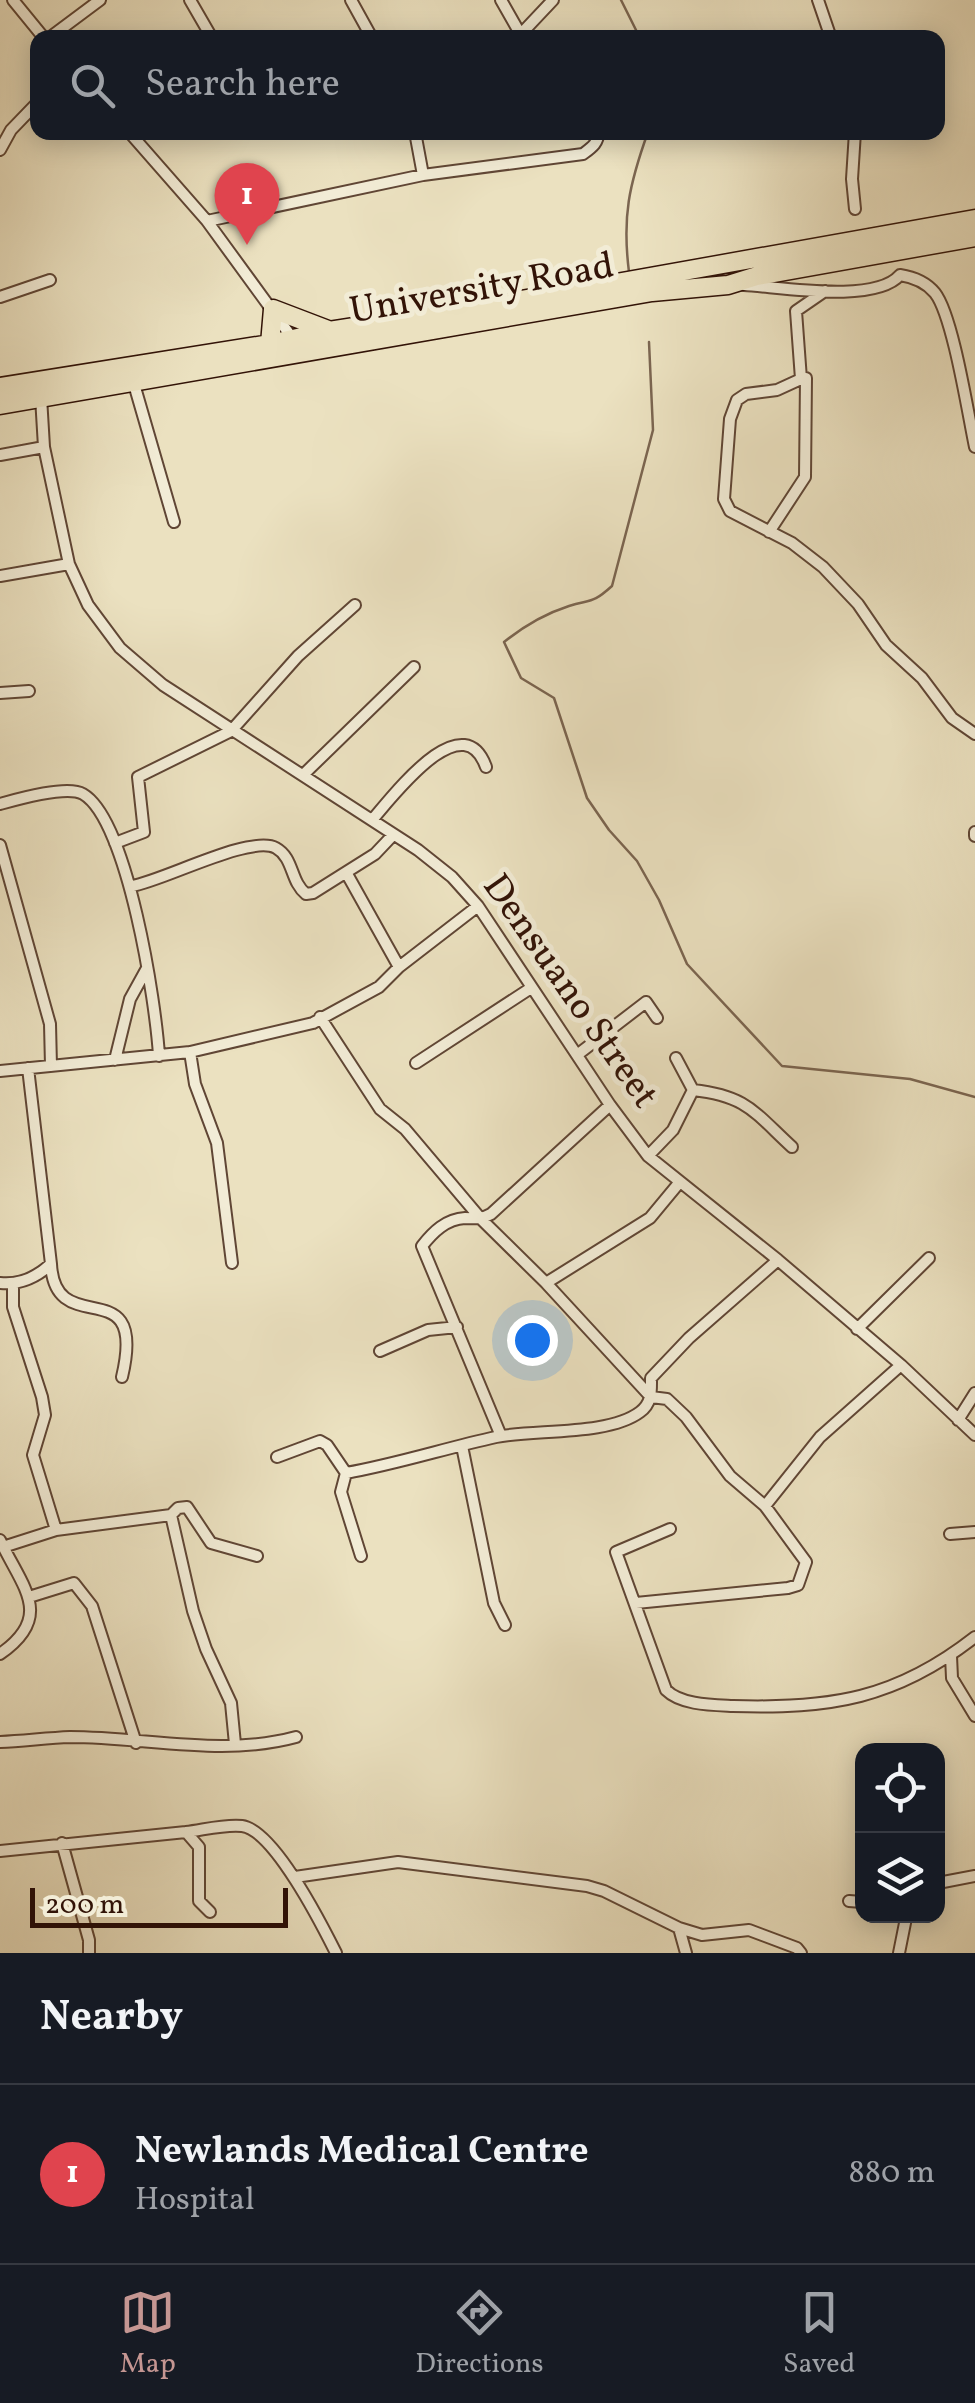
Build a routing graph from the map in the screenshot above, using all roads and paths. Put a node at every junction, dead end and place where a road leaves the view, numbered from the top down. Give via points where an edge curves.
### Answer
1 (13, 0) edge
2 (100, 0) edge
3 (190, 0) edge
4 (351, 0) edge
5 (501, 0) edge
6 (553, 0) edge
7 (818, 0) edge
8 (39, 30) edge
9 (57, 30) edge
10 (207, 30) edge
11 (368, 30) edge
12 (518, 30) edge
13 (526, 30) edge
14 (828, 30) edge
15 (30, 110) edge
16 (136, 140) edge
17 (416, 140) edge
18 (595, 140) edge
19 (854, 140) edge
20 (0, 150) edge
21 (423, 175) junction
22 (855, 209) dead end
23 (975, 219) edge
24 (207, 221) junction
25 (975, 237) edge
26 (865, 248) junction
27 (832, 254) junction
28 (50, 280) dead end
29 (728, 285) junction
30 (825, 290) junction
31 (0, 297) edge
32 (273, 308) junction
33 (329, 330) junction
34 (293, 339) junction
35 (270, 344) junction
36 (800, 379) junction
37 (134, 384) junction
38 (0, 387) edge
39 (38, 390) junction
40 (0, 405) edge
41 (44, 447) junction
42 (975, 447) edge
43 (0, 455) edge
44 (174, 522) dead end
45 (769, 532) junction
46 (70, 564) junction
47 (0, 576) edge
48 (354, 605) dead end
49 (414, 667) dead end
50 (28, 691) dead end
51 (0, 692) edge
52 (231, 731) junction
53 (975, 734) edge
54 (486, 767) dead end
55 (303, 775) junction
56 (1, 806) edge
57 (372, 820) junction
58 (393, 835) junction
59 (114, 843) junction
60 (0, 846) edge
61 (346, 874) junction
62 (132, 886) junction
63 (478, 906) junction
64 (148, 964) junction
65 (399, 967) junction
66 (531, 988) junction
67 (320, 1017) junction
68 (657, 1018) dead end
69 (190, 1052) junction
70 (576, 1055) junction
71 (159, 1056) junction
72 (676, 1058) dead end
73 (115, 1060) junction
74 (416, 1063) dead end
75 (51, 1066) junction
76 (28, 1068) junction
77 (0, 1071) edge
78 (693, 1090) junction
79 (610, 1105) junction
80 (792, 1147) dead end
81 (648, 1156) junction
82 (679, 1182) junction
83 (482, 1219) junction
84 (929, 1258) dead end
85 (778, 1260) junction
86 (232, 1263) dead end
87 (52, 1264) junction
88 (546, 1283) junction
89 (6, 1284) edge
90 (457, 1327) junction
91 (857, 1329) junction
92 (380, 1351) dead end
93 (900, 1365) junction
94 (122, 1377) dead end
95 (975, 1393) edge
96 (651, 1397) junction
97 (958, 1420) junction
98 (975, 1435) edge
99 (502, 1436) junction
100 (462, 1446) junction
101 (278, 1457) dead end
102 (346, 1473) junction
103 (765, 1506) junction
104 (171, 1515) junction
105 (670, 1529) dead end
106 (56, 1530) junction
107 (975, 1532) edge
108 (950, 1534) dead end
109 (2, 1544) edge
110 (257, 1556) dead end
111 (361, 1556) dead end
112 (28, 1597) junction
113 (636, 1602) junction
114 (505, 1625) dead end
115 (975, 1637) edge
116 (0, 1654) edge
117 (951, 1656) junction
118 (975, 1716) edge
119 (296, 1737) dead end
120 (0, 1742) edge
121 (136, 1743) junction
122 (236, 1744) junction
123 (186, 1832) junction
124 (62, 1843) junction
125 (0, 1851) edge
126 (975, 1876) edge
127 (294, 1877) junction
128 (945, 1882) edge
129 (849, 1901) dead end
130 (855, 1901) edge
131 (210, 1912) dead end
132 (905, 1923) edge
133 (679, 1928) junction
134 (702, 1935) junction
135 (88, 1953) edge
136 (336, 1953) edge
137 (687, 1953) edge
138 (801, 1953) edge
139 (898, 1953) edge

1 - 8 street
2 - 9 street
3 - 10 street
4 - 11 street
5 - 12 street
6 - 13 street
7 - 14 street
15 - 20 street
16 - 24 street
17 - 21 street
18 - 21 street via 583,154
19 - 22 street
21 - 24 street
23 - 26 highway, University Road
24 - 32 street
25 - 26 highway, University Road
26 - 27 highway, University Road
27 - 29 highway, University Road
27 - 33 highway, University Road
28 - 31 street
29 - 30 street
29 - 37 highway, University Road via 682,287
30 - 36 street via 796,311
30 - 42 street via 912,276 937,294
32 - 33 highway
32 - 34 street
32 - 35 highway
33 - 34 highway, University Road
34 - 35 highway, University Road
35 - 39 highway, University Road
36 - 45 street via 806,378 804,477
36 - 45 street via 746,394 730,419 724,498 730,511
37 - 39 highway, University Road
37 - 44 street
38 - 39 highway, University Road
39 - 40 highway, University Road
39 - 41 street, Densuano Street
41 - 43 street
41 - 46 street, Densuano Street
45 - 53 street via 823,567 952,718
46 - 47 street
46 - 52 street, Densuano Street via 88,605 120,648
48 - 52 street
49 - 55 street
50 - 51 street
52 - 55 street, Densuano Street
52 - 59 street via 138,778 144,832
54 - 57 street via 470,745 442,750
55 - 57 street, Densuano Street
56 - 59 street via 80,791 95,803
57 - 58 street, Densuano Street
58 - 61 street
58 - 63 street, Densuano Street
59 - 62 street
60 - 75 street via 50,1024
61 - 62 street via 306,894 287,858 264,845
61 - 65 street
62 - 64 street
63 - 65 street
63 - 66 street, Densuano Street
64 - 71 street
64 - 73 street via 130,999
65 - 67 street via 379,987
66 - 70 street, Densuano Street
66 - 74 street
67 - 69 street
67 - 83 street via 380,1109
68 - 70 street via 646,1002
69 - 71 street
69 - 86 street via 217,1143
70 - 79 street, Densuano Street
71 - 73 street
72 - 78 street
73 - 75 street
75 - 76 street
76 - 77 street
76 - 87 street
78 - 80 street via 752,1108
78 - 81 street via 673,1130
79 - 81 street, Densuano Street
79 - 83 street
81 - 82 street, Densuano Street
82 - 85 street, Densuano Street
82 - 88 street via 650,1218
83 - 88 street
83 - 90 street via 446,1222 422,1246
84 - 91 street
85 - 91 street, Densuano Street
85 - 96 street via 667,1359 651,1378
87 - 89 street
87 - 94 street via 52,1282 65,1301 110,1310 123,1323 128,1350
88 - 96 street
89 - 106 street via 42,1397 45,1415 33,1455
90 - 92 street via 428,1330
90 - 99 street
91 - 93 street, Densuano Street
93 - 97 street, Densuano Street
93 - 103 street via 820,1437
95 - 97 street
96 - 99 street via 628,1419 563,1433
96 - 103 street via 667,1399 686,1417 730,1476
97 - 98 street, Densuano Street
99 - 100 street
100 - 102 street
100 - 114 street via 494,1603
101 - 102 street via 320,1440
102 - 111 street via 341,1492
103 - 113 street via 806,1562 798,1585
104 - 106 street
104 - 110 street via 187,1507 211,1543
104 - 122 street via 198,1624 231,1703
105 - 113 street via 616,1552
106 - 109 street
107 - 108 street
109 - 112 street
112 - 116 street via 30,1623
112 - 121 street via 74,1583 92,1606
113 - 117 street via 666,1690 683,1700 824,1705 867,1697
115 - 117 street
117 - 118 street via 952,1678
119 - 122 street
120 - 121 street via 72,1737
121 - 122 street
123 - 124 street
123 - 127 street via 244,1826
123 - 131 street via 198,1847 199,1901
124 - 125 street
124 - 135 street
126 - 128 street
127 - 133 street via 398,1862 586,1886
127 - 136 street
129 - 130 street
132 - 139 street
133 - 134 street
133 - 137 street
134 - 137 street
134 - 138 street via 749,1930

